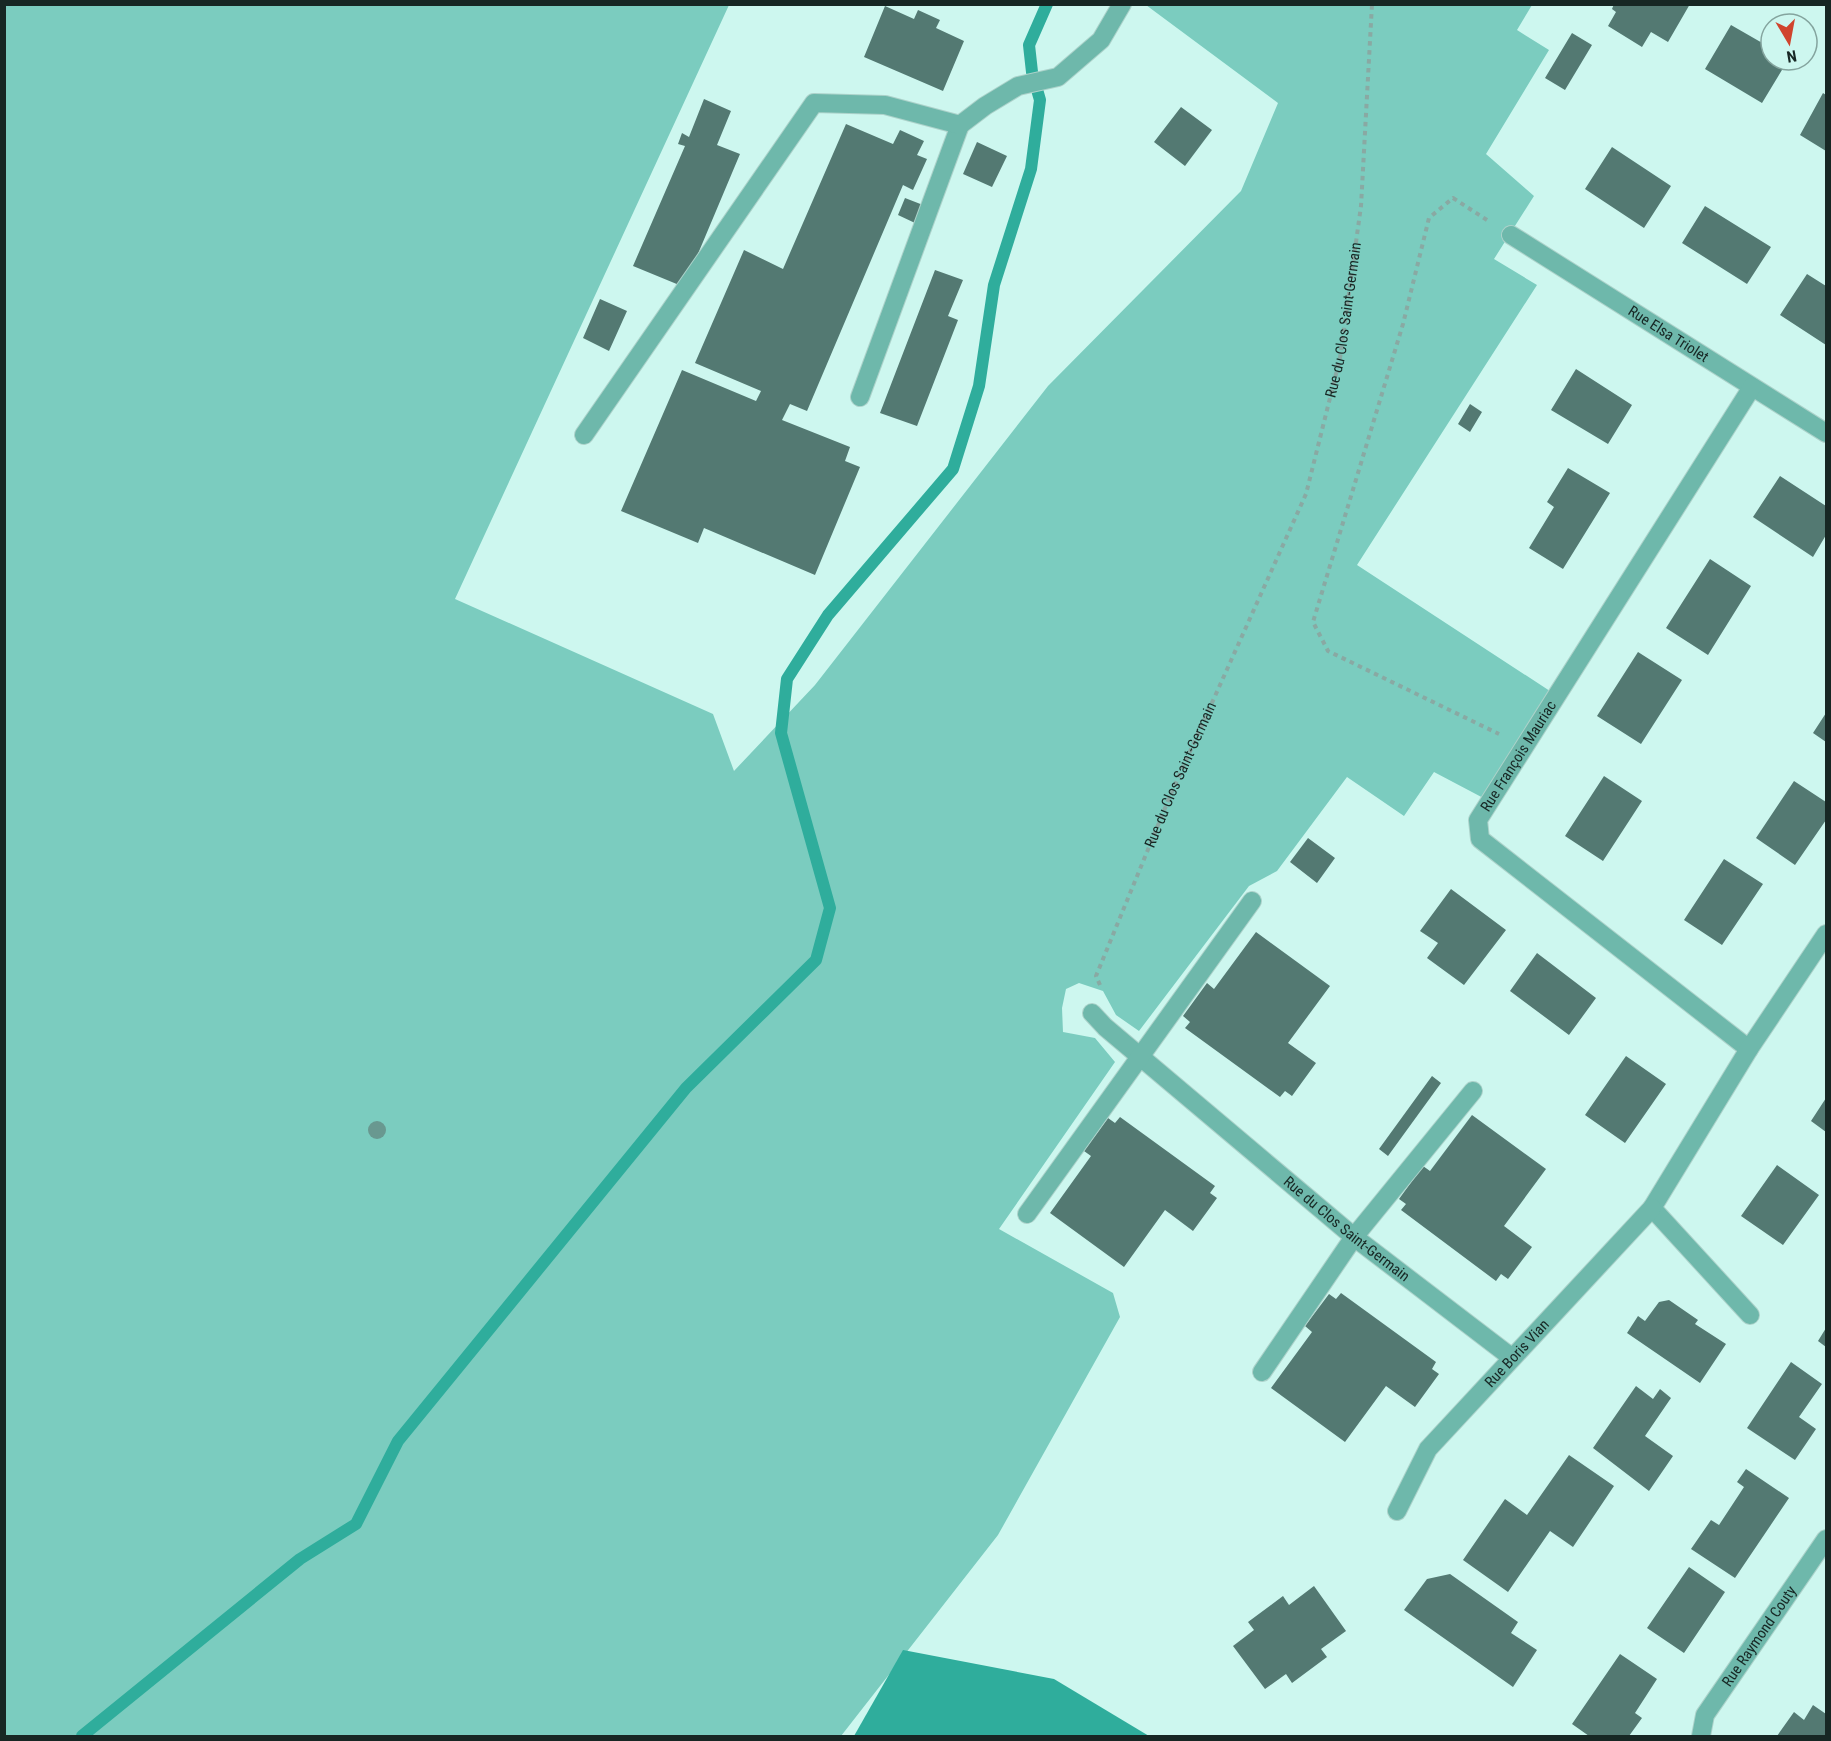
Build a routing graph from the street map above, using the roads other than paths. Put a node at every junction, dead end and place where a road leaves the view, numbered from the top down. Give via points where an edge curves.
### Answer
1 (1122, 4) edge
2 (960, 125) junction
3 (1511, 235) road end
4 (1752, 387) junction
5 (860, 397) dead end
6 (1827, 433) edge
7 (584, 435) dead end
8 (1252, 901) dead end
9 (1827, 934) edge
10 (1092, 1013) road end
11 (1749, 1048) junction
12 (1141, 1056) junction
13 (1473, 1091) dead end
14 (1652, 1208) junction
15 (1027, 1214) dead end
16 (1354, 1237) junction
17 (1750, 1315) dead end
18 (1511, 1357) junction
19 (1262, 1372) dead end
20 (1397, 1511) dead end
21 (1827, 1539) edge
22 (1701, 1737) edge

1 - 2 street via 1101,40 1058,77 1018,86
2 - 5 street
2 - 7 street via 885,105 814,103
3 - 4 street, Rue Elsa Triolet
4 - 6 street, Rue Elsa Triolet
4 - 11 street, Rue François Mauriac via 1478,820 1480,839
8 - 12 street
9 - 11 street, Rue Boris Vian
10 - 12 street, Rue du Clos Saint-Germain
11 - 14 street, Rue Boris Vian
12 - 15 street
12 - 16 street, Rue du Clos Saint-Germain
13 - 16 street
14 - 17 street
14 - 18 street, Rue Boris Vian
16 - 18 street, Rue du Clos Saint-Germain
16 - 19 street
18 - 20 street, Rue Boris Vian via 1428,1449
21 - 22 street, Rue Raymond Couty via 1706,1715

